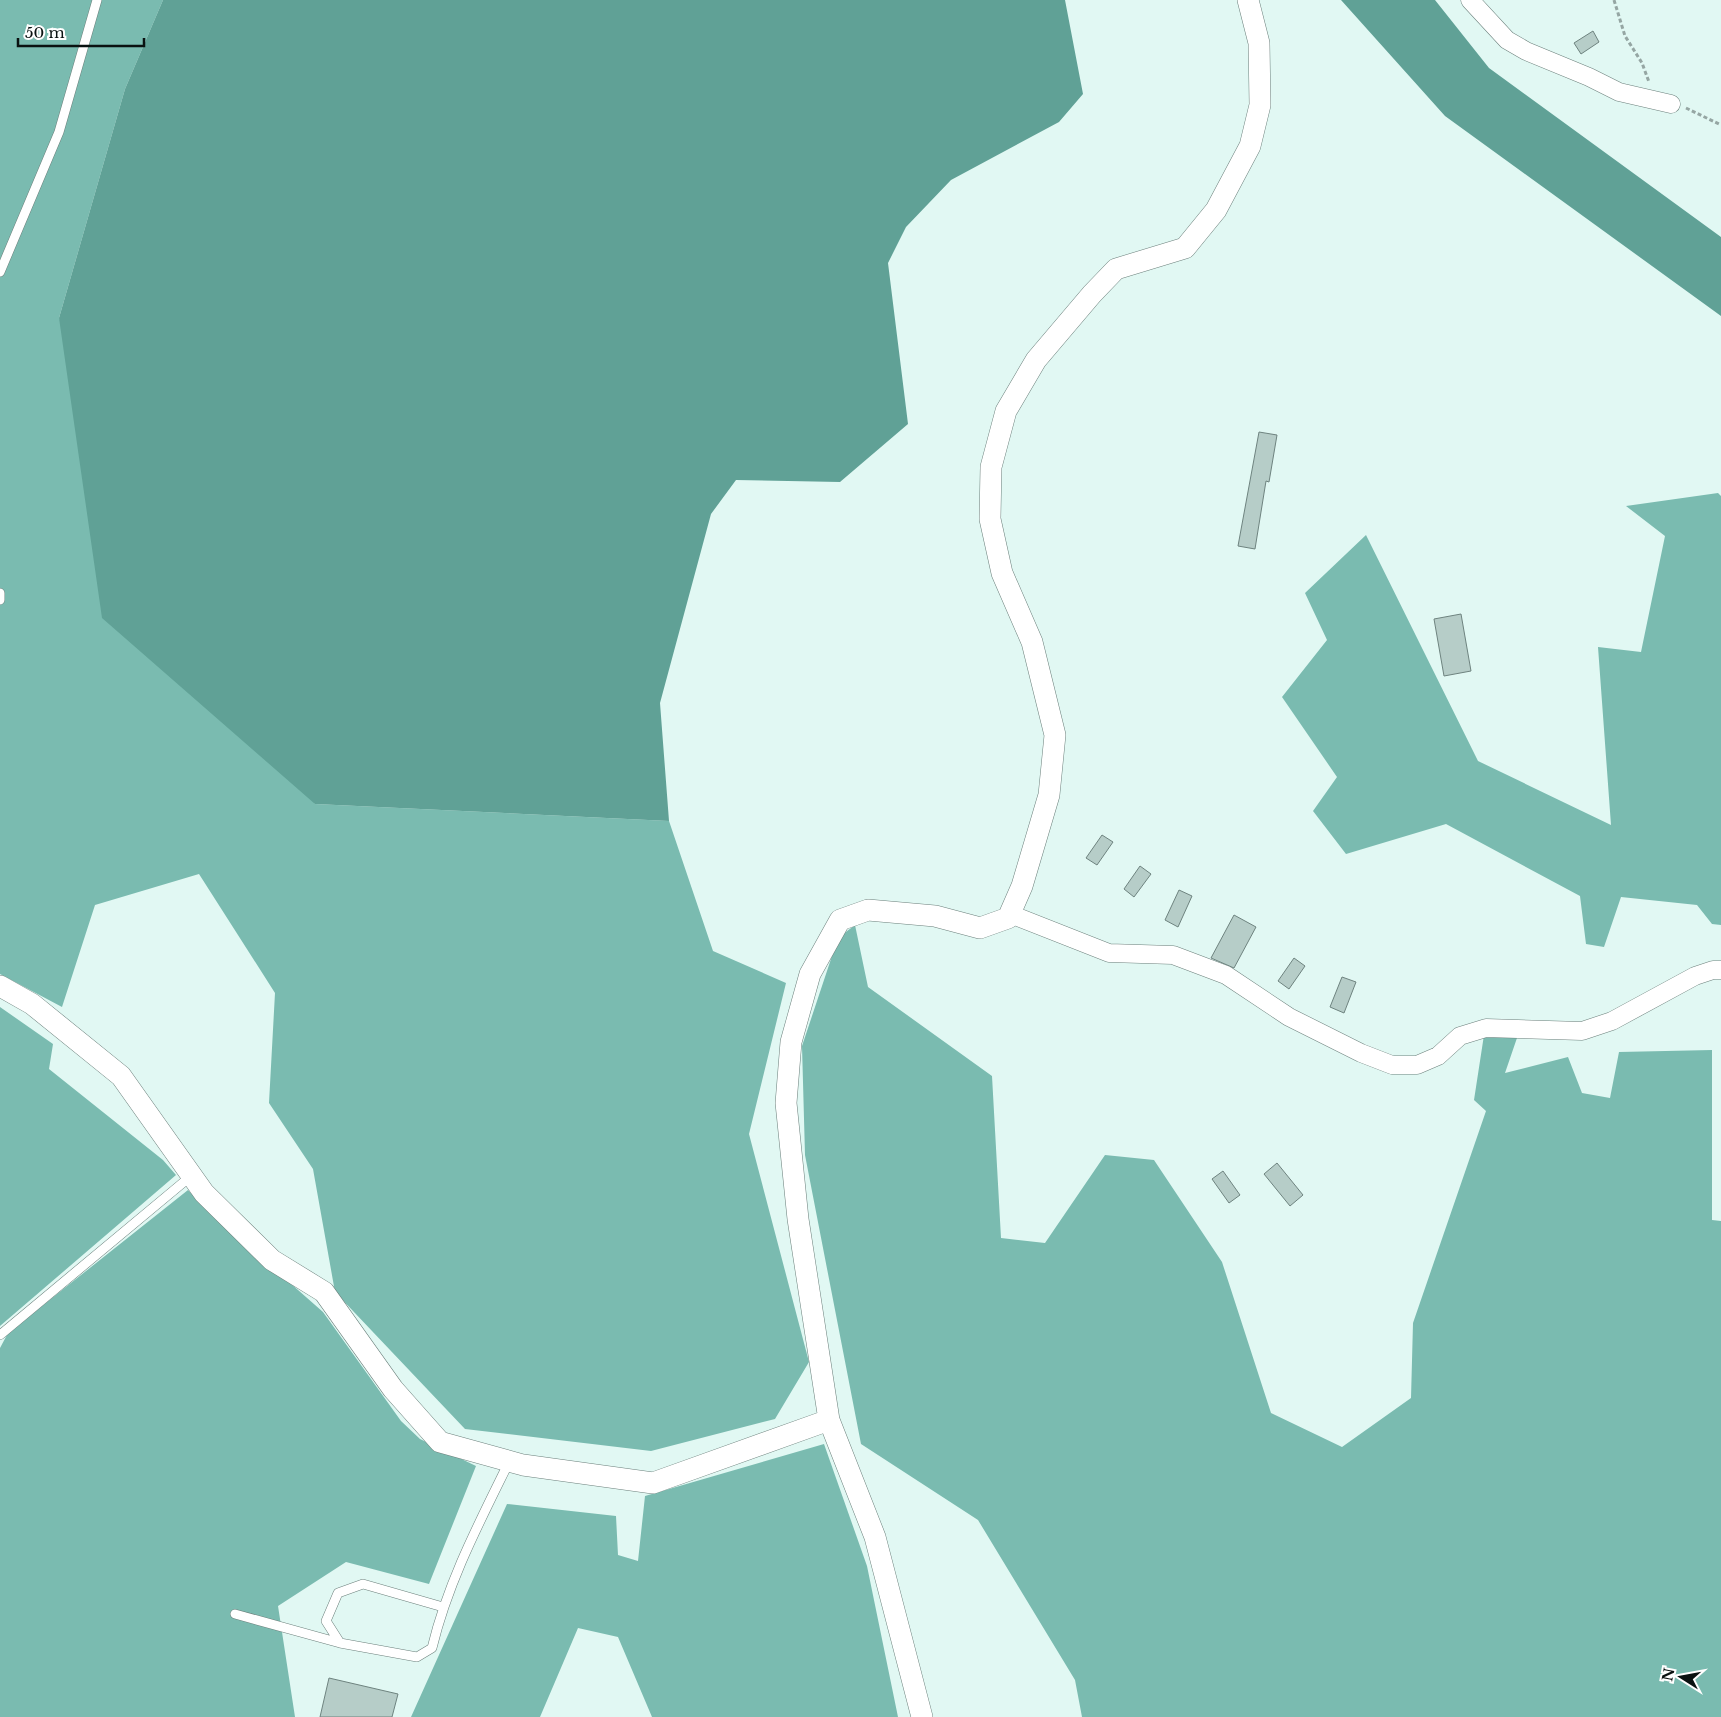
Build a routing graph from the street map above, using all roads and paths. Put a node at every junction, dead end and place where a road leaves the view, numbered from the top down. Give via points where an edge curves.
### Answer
1 (97, 0) edge
2 (1248, 0) edge
3 (1470, 0) edge
4 (1614, 0) edge
5 (1671, 104) junction
6 (1721, 125) edge
7 (0, 272) edge
8 (0, 593) edge
9 (0, 600) edge
10 (1010, 914) junction
11 (1721, 970) edge
12 (0, 986) edge
13 (192, 1175) junction
14 (0, 1334) edge
15 (829, 1420) junction
16 (509, 1462) junction
17 (443, 1607) junction
18 (235, 1614) dead end
19 (340, 1643) junction
20 (922, 1717) edge

1 - 7 lane via 58,132
2 - 10 street via 1259,43 1260,105 1250,146 1216,210 1186,248 1116,269 1092,294 1036,360 1006,411 990,467 990,519 1002,573 1032,642 1055,735 1049,794 1022,886
3 - 5 street via 1500,34 1526,51 1619,92
4 - 5 path via 1625,36 1642,63 1648,80
5 - 6 path
8 - 9 lane
10 - 11 street via 1109,953 1173,955 1226,975 1289,1017 1361,1054 1392,1065 1417,1065 1438,1056 1460,1036 1486,1028 1582,1031 1612,1021 1695,976
10 - 15 street via 1008,918 980,928 934,916 868,910 840,920 810,974 791,1042 786,1104 798,1219
12 - 13 street via 32,1004 121,1076
13 - 14 lane
13 - 16 street via 204,1193 272,1260 324,1292 393,1389 440,1442
15 - 16 street via 653,1483
15 - 20 street via 875,1537
16 - 17 lane via 461,1560
17 - 19 lane via 432,1648 417,1657
17 - 19 lane via 363,1584 338,1594 326,1621
18 - 19 lane

